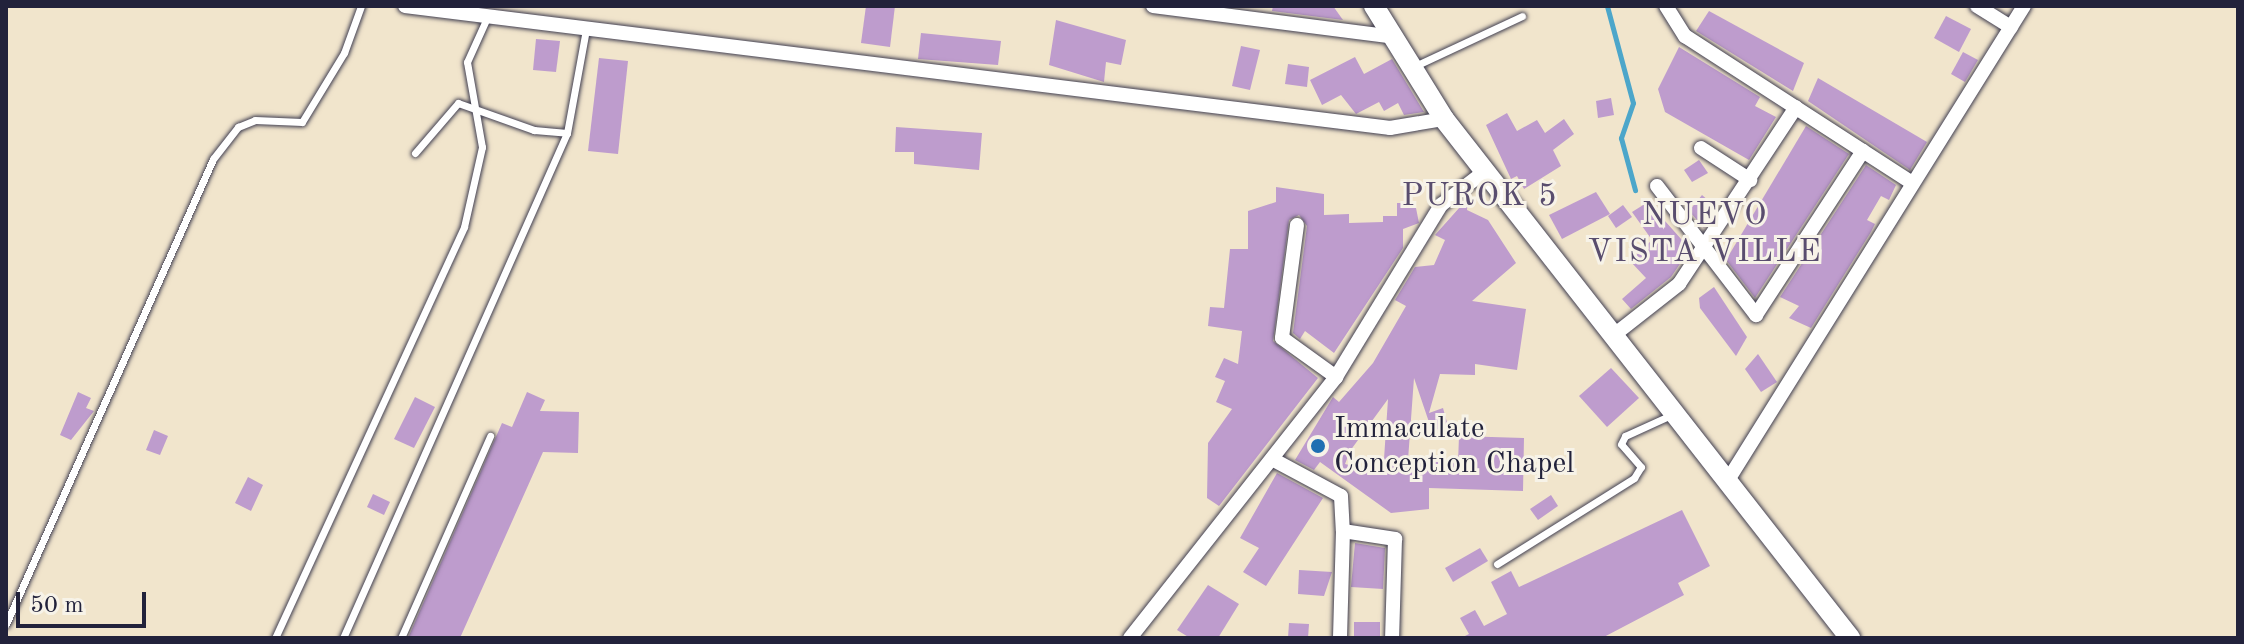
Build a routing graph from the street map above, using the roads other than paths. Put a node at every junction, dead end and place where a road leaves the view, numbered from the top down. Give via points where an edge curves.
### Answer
1 (361, 6) edge
2 (405, 6) edge
3 (1153, 6) edge
4 (1374, 6) edge
5 (1666, 6) edge
6 (1977, 6) edge
7 (2024, 6) edge
8 (1522, 16) dead end
9 (486, 20) junction
10 (586, 27) junction
11 (2011, 27) junction
12 (1394, 37) junction
13 (1411, 68) junction
14 (473, 103) junction
15 (1796, 107) junction
16 (1444, 119) junction
17 (567, 133) junction
18 (1701, 148) dead end
19 (1863, 151) junction
20 (415, 153) dead end
21 (1484, 172) junction
22 (1750, 180) junction
23 (1912, 183) junction
24 (1657, 186) dead end
25 (1297, 225) dead end
26 (1702, 252) junction
27 (1614, 335) junction
28 (1336, 377) junction
29 (1675, 414) junction
30 (490, 436) dead end
31 (1272, 459) junction
32 (1728, 480) junction
33 (1343, 531) junction
34 (1497, 564) dead end
35 (6, 624) edge
36 (275, 638) edge
37 (343, 638) edge
38 (401, 638) edge
39 (1130, 638) edge
40 (1340, 638) edge
41 (1392, 638) edge
42 (1850, 638) edge

1 - 35 lane via 344,53 302,122 255,120 238,127 213,159
2 - 9 street
3 - 12 street
4 - 12 main road
5 - 15 street via 1685,36
6 - 11 street
7 - 11 street
8 - 13 lane
9 - 10 street
9 - 14 lane via 467,62
10 - 16 street via 1390,128
10 - 17 lane
11 - 23 street
12 - 13 main road
13 - 16 main road
14 - 17 lane via 534,130
14 - 20 lane via 444,113
14 - 36 lane via 480,181 464,227
15 - 19 street
15 - 22 street
16 - 21 main road
17 - 37 lane
18 - 22 street
19 - 23 street
19 - 26 street via 1763,310 1749,312
21 - 27 main road
21 - 28 street via 1441,205
22 - 26 street
23 - 32 street
24 - 26 street
25 - 28 street via 1282,338
26 - 27 street via 1679,284
27 - 29 main road
28 - 31 street
29 - 32 main road
29 - 34 lane via 1625,436 1621,444 1641,467 1634,478
30 - 38 lane
31 - 33 street via 1341,496
31 - 39 street
32 - 42 main road
33 - 40 street
33 - 41 street via 1397,542

